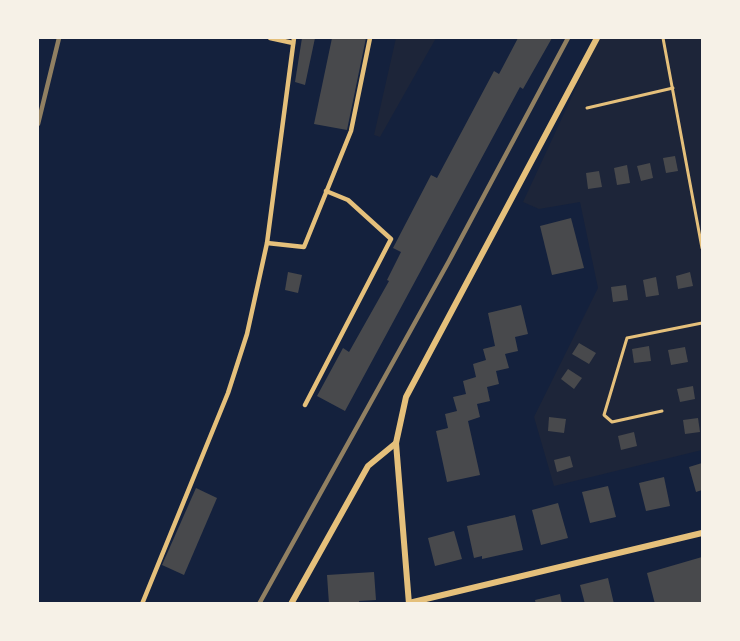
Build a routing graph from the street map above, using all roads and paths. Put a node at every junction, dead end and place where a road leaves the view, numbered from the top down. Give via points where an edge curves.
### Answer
1 (270, 38) edge
2 (370, 38) edge
3 (597, 38) edge
4 (663, 38) edge
5 (293, 40) edge
6 (673, 88) junction
7 (587, 108) dead end
8 (326, 191) junction
9 (267, 243) junction
10 (702, 248) edge
11 (702, 323) edge
12 (305, 405) dead end
13 (662, 411) dead end
14 (396, 443) junction
15 (702, 533) edge
16 (142, 603) edge
17 (291, 603) edge
18 (409, 603) edge

1 - 5 lane
2 - 8 lane via 351,131
3 - 14 street via 406,397
4 - 6 path
5 - 9 lane
6 - 7 path
6 - 10 path
8 - 9 lane via 304,247
8 - 12 lane via 348,200 390,239
9 - 16 lane via 247,334 228,393
11 - 13 path via 627,338 604,415 612,422
14 - 17 street via 368,466
14 - 18 street
15 - 18 street

